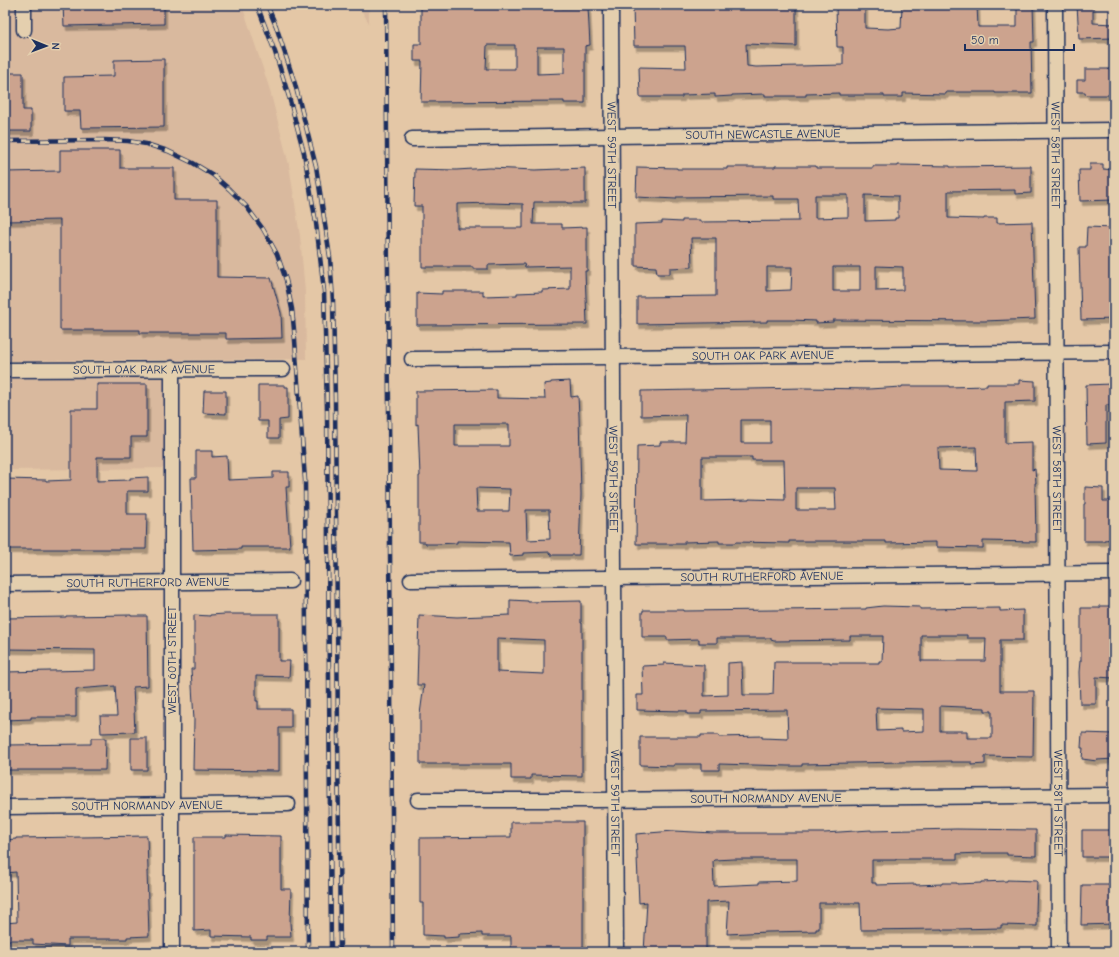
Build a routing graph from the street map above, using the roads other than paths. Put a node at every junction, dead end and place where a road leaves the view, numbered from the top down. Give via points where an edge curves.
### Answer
1 (24, 5) edge
2 (611, 5) edge
3 (1055, 5) edge
4 (24, 30) dead end
5 (1114, 130) edge
6 (1056, 131) junction
7 (612, 136) junction
8 (412, 139) dead end
9 (1057, 352) junction
10 (1114, 352) edge
11 (613, 358) junction
12 (412, 359) dead end
13 (172, 368) junction
14 (282, 368) dead end
15 (5, 370) edge
16 (1114, 573) edge
17 (1058, 574) junction
18 (614, 578) junction
19 (411, 580) dead end
20 (290, 581) dead end
21 (172, 582) junction
22 (5, 584) edge
23 (1059, 795) junction
24 (1114, 795) edge
25 (418, 800) dead end
26 (615, 800) junction
27 (288, 804) dead end
28 (172, 805) junction
29 (5, 807) edge
30 (172, 952) edge
31 (616, 952) edge
32 (1060, 952) edge

1 - 4 street
2 - 7 street, WEST 59TH STREET
3 - 6 street, WEST 58TH STREET
5 - 6 street, SOUTH NEWCASTLE AVENUE
6 - 7 street, SOUTH NEWCASTLE AVENUE
6 - 9 street, WEST 58TH STREET
7 - 8 street, SOUTH NEWCASTLE AVENUE
7 - 11 street, WEST 59TH STREET
9 - 10 street, SOUTH OAK PARK AVENUE
9 - 11 street, SOUTH OAK PARK AVENUE
9 - 17 street, WEST 58TH STREET
11 - 12 street, SOUTH OAK PARK AVENUE
11 - 18 street, WEST 59TH STREET
13 - 14 street, SOUTH OAK PARK AVENUE
13 - 15 street, SOUTH OAK PARK AVENUE
13 - 21 street, WEST 60TH STREET
16 - 17 street, SOUTH RUTHERFORD AVENUE
17 - 18 street, SOUTH RUTHERFORD AVENUE
17 - 23 street, WEST 58TH STREET
18 - 19 street, SOUTH RUTHERFORD AVENUE
18 - 26 street, WEST 59TH STREET
20 - 21 street, SOUTH RUTHERFORD AVENUE
21 - 22 street, SOUTH RUTHERFORD AVENUE
21 - 28 street, WEST 60TH STREET
23 - 24 street, SOUTH NORMANDY AVENUE
23 - 26 street, SOUTH NORMANDY AVENUE
23 - 32 street, WEST 58TH STREET
25 - 26 street, SOUTH NORMANDY AVENUE
26 - 31 street, WEST 59TH STREET
27 - 28 street, SOUTH NORMANDY AVENUE
28 - 29 street, SOUTH NORMANDY AVENUE
28 - 30 street, WEST 60TH STREET

